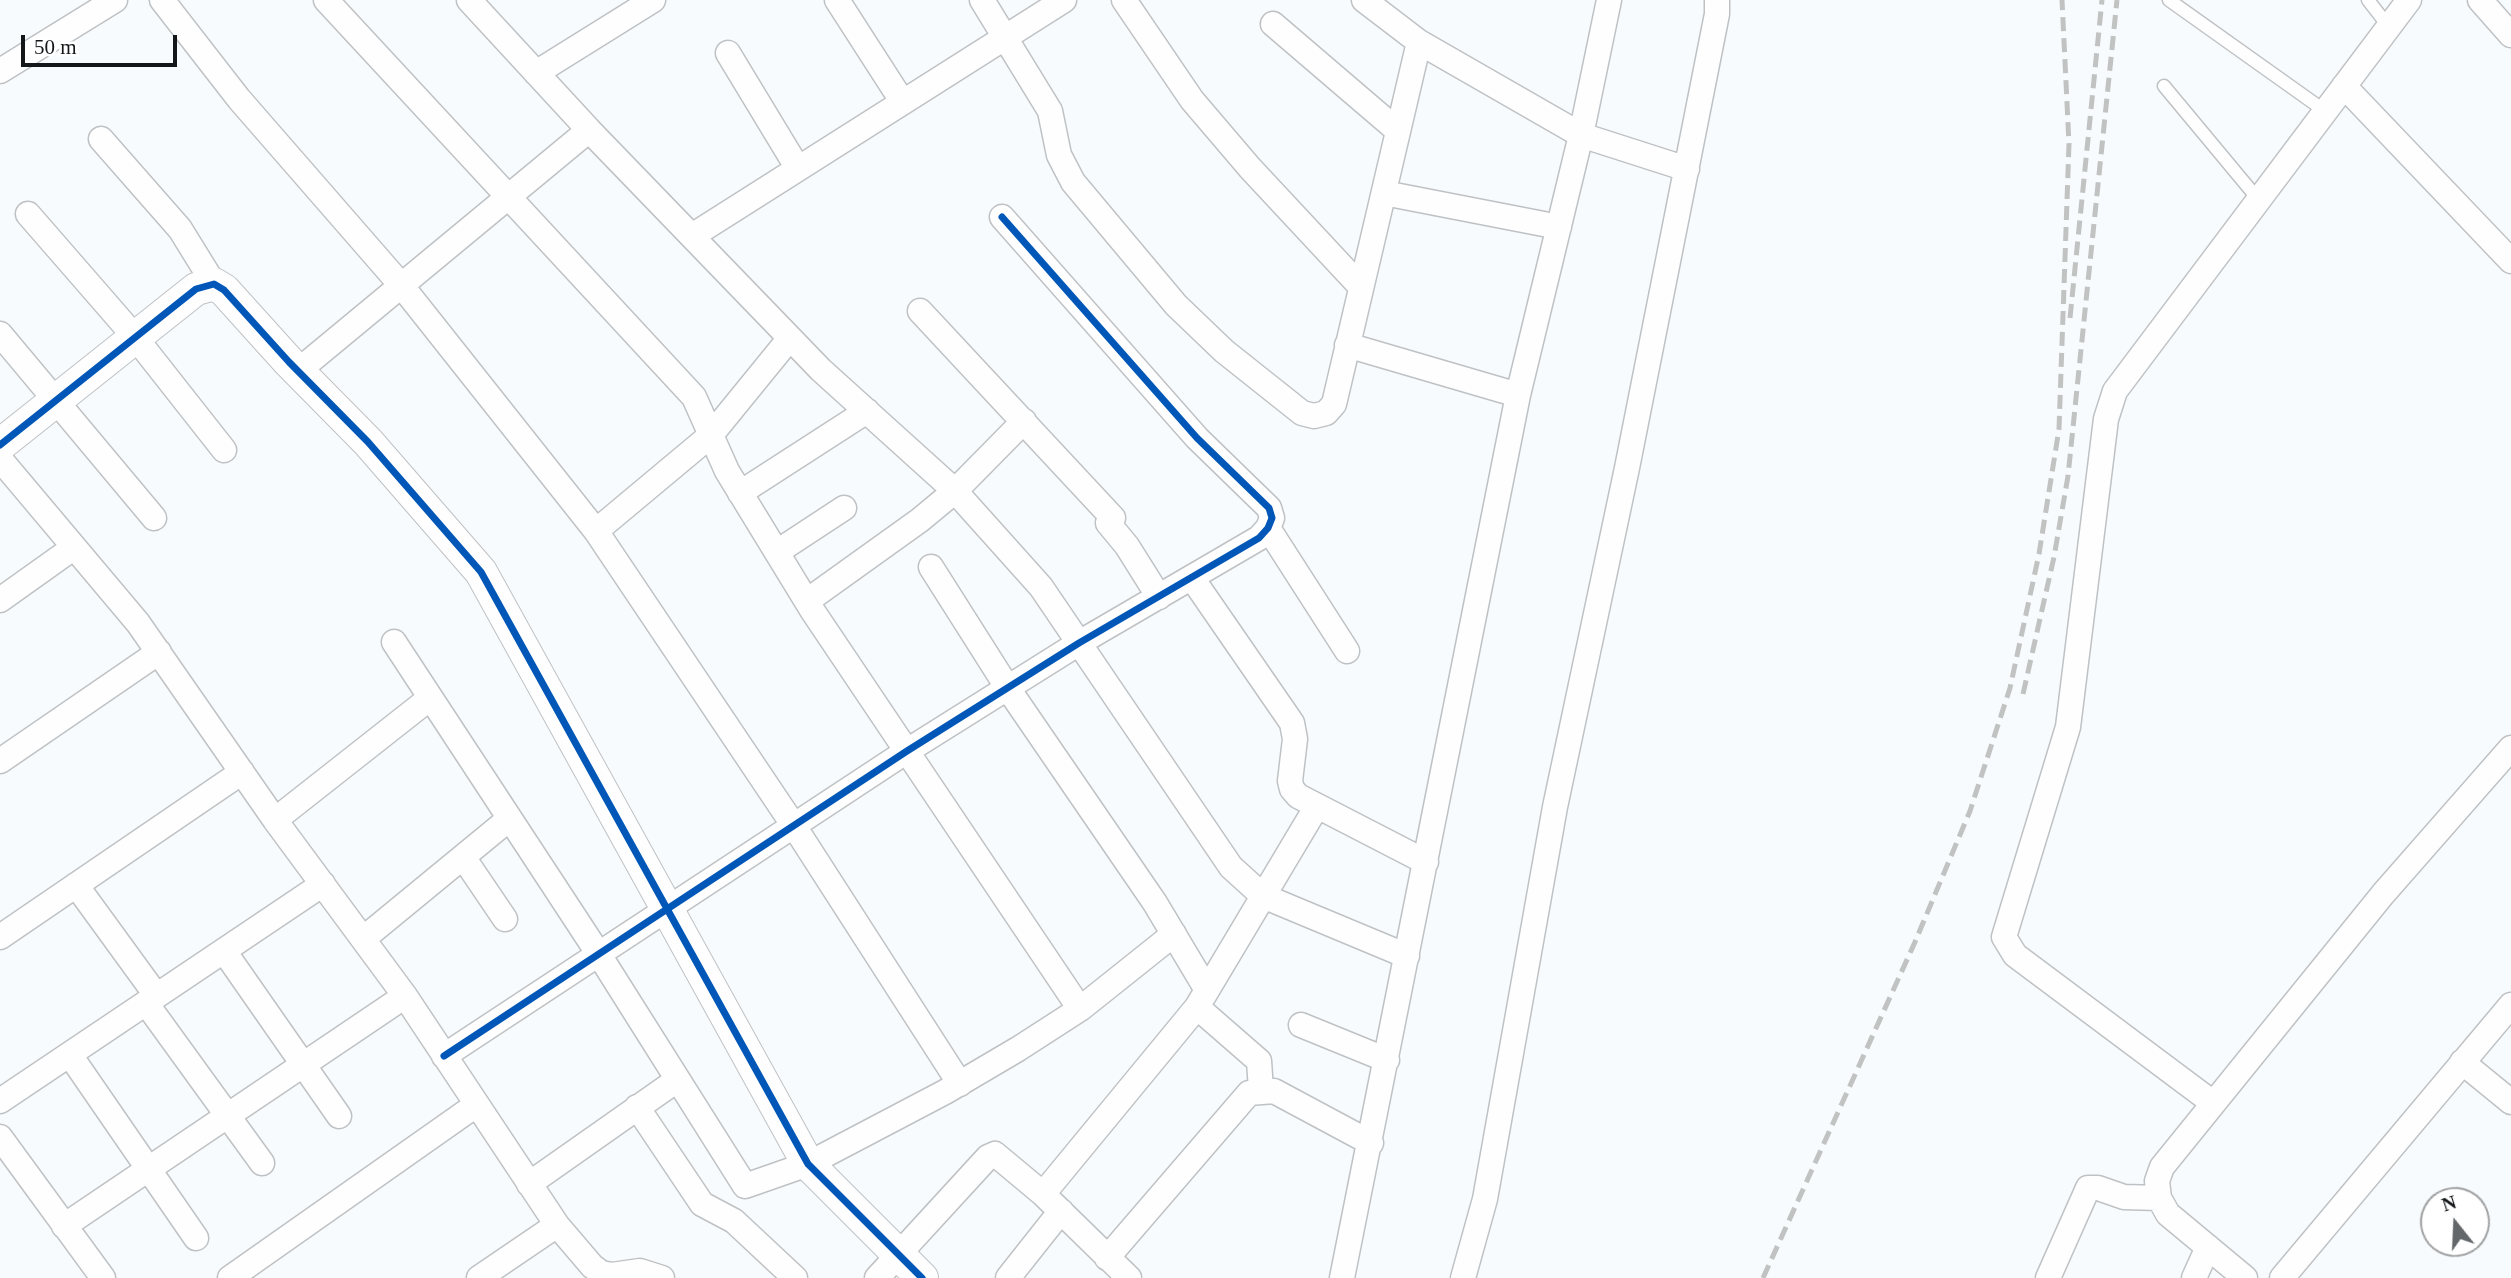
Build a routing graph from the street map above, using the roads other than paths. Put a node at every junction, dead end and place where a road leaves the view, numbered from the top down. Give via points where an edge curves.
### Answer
1 (115, 0) edge
2 (162, 0) edge
3 (326, 0) edge
4 (469, 0) edge
5 (653, 0) edge
6 (837, 0) edge
7 (982, 0) edge
8 (1064, 0) edge
9 (1124, 0) edge
10 (1364, 0) edge
11 (1609, 0) edge
12 (1717, 0) edge
13 (2169, 0) edge
14 (2368, 0) edge
15 (2409, 0) edge
16 (2480, 0) edge
17 (1273, 24) dead end
18 (2389, 27) junction
19 (2511, 35) edge
20 (1006, 36) junction
21 (1419, 42) junction
22 (728, 53) dead end
23 (0, 71) edge
24 (536, 73) junction
25 (2164, 86) dead end
26 (2344, 86) junction
27 (902, 101) junction
28 (2325, 111) junction
29 (589, 130) junction
30 (1398, 131) junction
31 (1581, 135) junction
32 (101, 139) dead end
33 (797, 167) junction
34 (1687, 169) junction
35 (1384, 193) junction
36 (509, 196) junction
37 (2258, 199) junction
38 (28, 214) dead end
39 (1002, 217) dead end
40 (1559, 227) junction
41 (691, 236) junction
42 (2511, 261) edge
43 (214, 284) junction
44 (401, 285) junction
45 (1361, 287) junction
46 (920, 311) dead end
47 (0, 334) edge
48 (135, 337) junction
49 (790, 338) junction
50 (1347, 345) junction
51 (298, 371) junction
52 (1518, 395) junction
53 (57, 399) junction
54 (867, 411) junction
55 (1024, 421) junction
56 (710, 435) junction
57 (0, 445) edge
58 (224, 450) dead end
59 (0, 459) edge
60 (955, 491) junction
61 (740, 493) junction
62 (844, 508) dead end
63 (154, 518) dead end
64 (1268, 528) junction
65 (596, 531) junction
66 (73, 548) junction
67 (777, 552) junction
68 (931, 567) dead end
69 (1192, 578) junction
70 (1158, 597) junction
71 (0, 600) edge
72 (807, 601) junction
73 (394, 642) dead end
74 (1079, 643) junction
75 (1347, 651) dead end
76 (159, 652) junction
77 (1009, 690) junction
78 (430, 698) junction
79 (2511, 748) edge
80 (906, 751) junction
81 (0, 761) edge
82 (242, 772) junction
83 (1317, 806) junction
84 (509, 819) junction
85 (275, 820) junction
86 (794, 826) junction
87 (463, 857) junction
88 (1426, 862) junction
89 (323, 884) junction
90 (76, 885) junction
91 (1263, 896) junction
92 (667, 907) junction
93 (505, 919) dead end
94 (1174, 934) junction
95 (0, 937) edge
96 (363, 939) junction
97 (224, 951) junction
98 (598, 953) junction
99 (1407, 956) junction
100 (405, 996) junction
101 (151, 999) junction
102 (1202, 999) junction
103 (2511, 1004) edge
104 (1080, 1009) junction
105 (1301, 1025) dead end
106 (70, 1055) junction
107 (444, 1056) junction
108 (1387, 1060) junction
109 (2462, 1062) junction
110 (305, 1063) junction
111 (677, 1080) junction
112 (960, 1084) junction
113 (1261, 1090) junction
114 (0, 1101) edge
115 (2511, 1102) edge
116 (2213, 1103) junction
117 (476, 1105) junction
118 (637, 1107) junction
119 (228, 1115) junction
120 (339, 1116) dead end
121 (0, 1137) edge
122 (1371, 1143) junction
123 (262, 1163) dead end
124 (808, 1164) junction
125 (150, 1168) junction
126 (529, 1184) junction
127 (1043, 1194) junction
128 (2159, 1198) junction
129 (1061, 1211) junction
130 (557, 1225) junction
131 (64, 1226) junction
132 (196, 1238) dead end
133 (2208, 1247) junction
134 (898, 1255) junction
135 (1107, 1258) junction
136 (617, 1276) edge
137 (103, 1278) edge
138 (230, 1278) edge
139 (480, 1278) edge
140 (662, 1278) edge
141 (795, 1278) edge
142 (877, 1278) edge
143 (922, 1278) edge
144 (1008, 1278) edge
145 (1129, 1278) edge
146 (1342, 1278) edge
147 (1463, 1278) edge
148 (2048, 1278) edge
149 (2194, 1278) edge
150 (2245, 1278) edge
151 (2282, 1278) edge

1 - 23 street
2 - 44 street via 239,99
3 - 36 street
4 - 24 street
5 - 24 street
6 - 27 street
7 - 20 street
8 - 20 street
9 - 45 street via 1192,100
10 - 21 street
11 - 31 street
12 - 34 street
13 - 28 lane
14 - 18 lane
15 - 18 street
16 - 19 street
17 - 30 street
18 - 26 street
20 - 27 street
20 - 50 street via 1050,111 1059,155 1073,182 1176,305 1224,351 1302,413 1314,416 1326,413 1334,404
21 - 30 street
21 - 31 street
22 - 33 street
24 - 29 street
25 - 37 lane
26 - 28 street
26 - 42 street
27 - 33 street
28 - 37 street
29 - 36 street
29 - 41 street
30 - 35 street
31 - 34 street
31 - 40 street
32 - 43 street via 180,229
33 - 41 street
34 - 147 street via 1555,807 1485,1199
35 - 40 street
35 - 45 street
36 - 44 street
36 - 56 street via 694,397
37 - 116 street via 2159,329 2109,405 2068,727 2004,937 2015,956
38 - 48 street
39 - 64 street via 1197,438 1269,508
40 - 52 street
41 - 49 street
43 - 48 street via 196,289
43 - 51 street
44 - 51 street
44 - 65 street
45 - 50 street
46 - 55 street
47 - 53 street
48 - 53 street
48 - 58 street
49 - 54 street
49 - 56 street
50 - 52 street
51 - 92 street via 368,442 481,572
52 - 88 street
53 - 57 street
53 - 63 street
54 - 60 street
54 - 61 street
55 - 60 street
55 - 70 street via 1110,521
56 - 61 street
56 - 65 street
59 - 66 street
60 - 72 street via 894,541
60 - 74 street via 1041,587
61 - 67 street
62 - 67 street
64 - 69 street
64 - 75 street
65 - 86 street
66 - 71 street
66 - 76 street
67 - 72 street
68 - 77 street
69 - 70 street
69 - 83 street via 1292,723 1295,739 1290,781 1298,796
70 - 74 street
72 - 80 street
73 - 78 street
74 - 77 street
74 - 91 street via 1231,867
76 - 81 street
76 - 82 street
77 - 80 street
77 - 94 street
78 - 84 street
78 - 85 street
79 - 116 street via 2383,894
80 - 86 street
80 - 104 street
82 - 85 street
82 - 90 street
83 - 88 street
83 - 91 street
84 - 87 street
84 - 98 street
85 - 89 street
86 - 92 street
86 - 112 street
87 - 93 street
87 - 96 street
88 - 99 street
89 - 96 street
89 - 97 street
90 - 95 street
90 - 101 street
91 - 99 street
91 - 102 street
92 - 98 street
92 - 124 street
94 - 102 street
94 - 104 street
96 - 100 street
97 - 101 street
97 - 110 street
98 - 107 street
98 - 111 street
99 - 108 street
100 - 107 street
100 - 110 street
101 - 106 street
101 - 119 street
102 - 113 street via 1259,1061
102 - 127 street
103 - 109 street
104 - 112 street
105 - 108 street
106 - 114 street
106 - 125 street
107 - 117 street
108 - 122 street
109 - 115 street
109 - 151 street
110 - 119 street
110 - 120 street
111 - 118 street
111 - 124 street via 745,1186
112 - 124 street
113 - 122 street via 1274,1091
113 - 135 street via 1242,1098
116 - 128 street via 2162,1167 2157,1181
117 - 126 street
117 - 138 street
118 - 126 street
118 - 141 street via 702,1204 734,1221
119 - 123 street
119 - 125 street
121 - 131 street
122 - 146 street
124 - 134 street
125 - 131 street
125 - 132 street
126 - 130 street
127 - 129 street
127 - 134 street via 998,1155 992,1155
128 - 133 street via 2168,1214
128 - 148 street via 2124,1197 2088,1188
129 - 135 street
129 - 144 street
130 - 136 street via 592,1266
130 - 139 street
131 - 137 street
133 - 149 street
133 - 150 street
134 - 142 street
134 - 143 street
135 - 145 street
136 - 140 street via 640,1271

